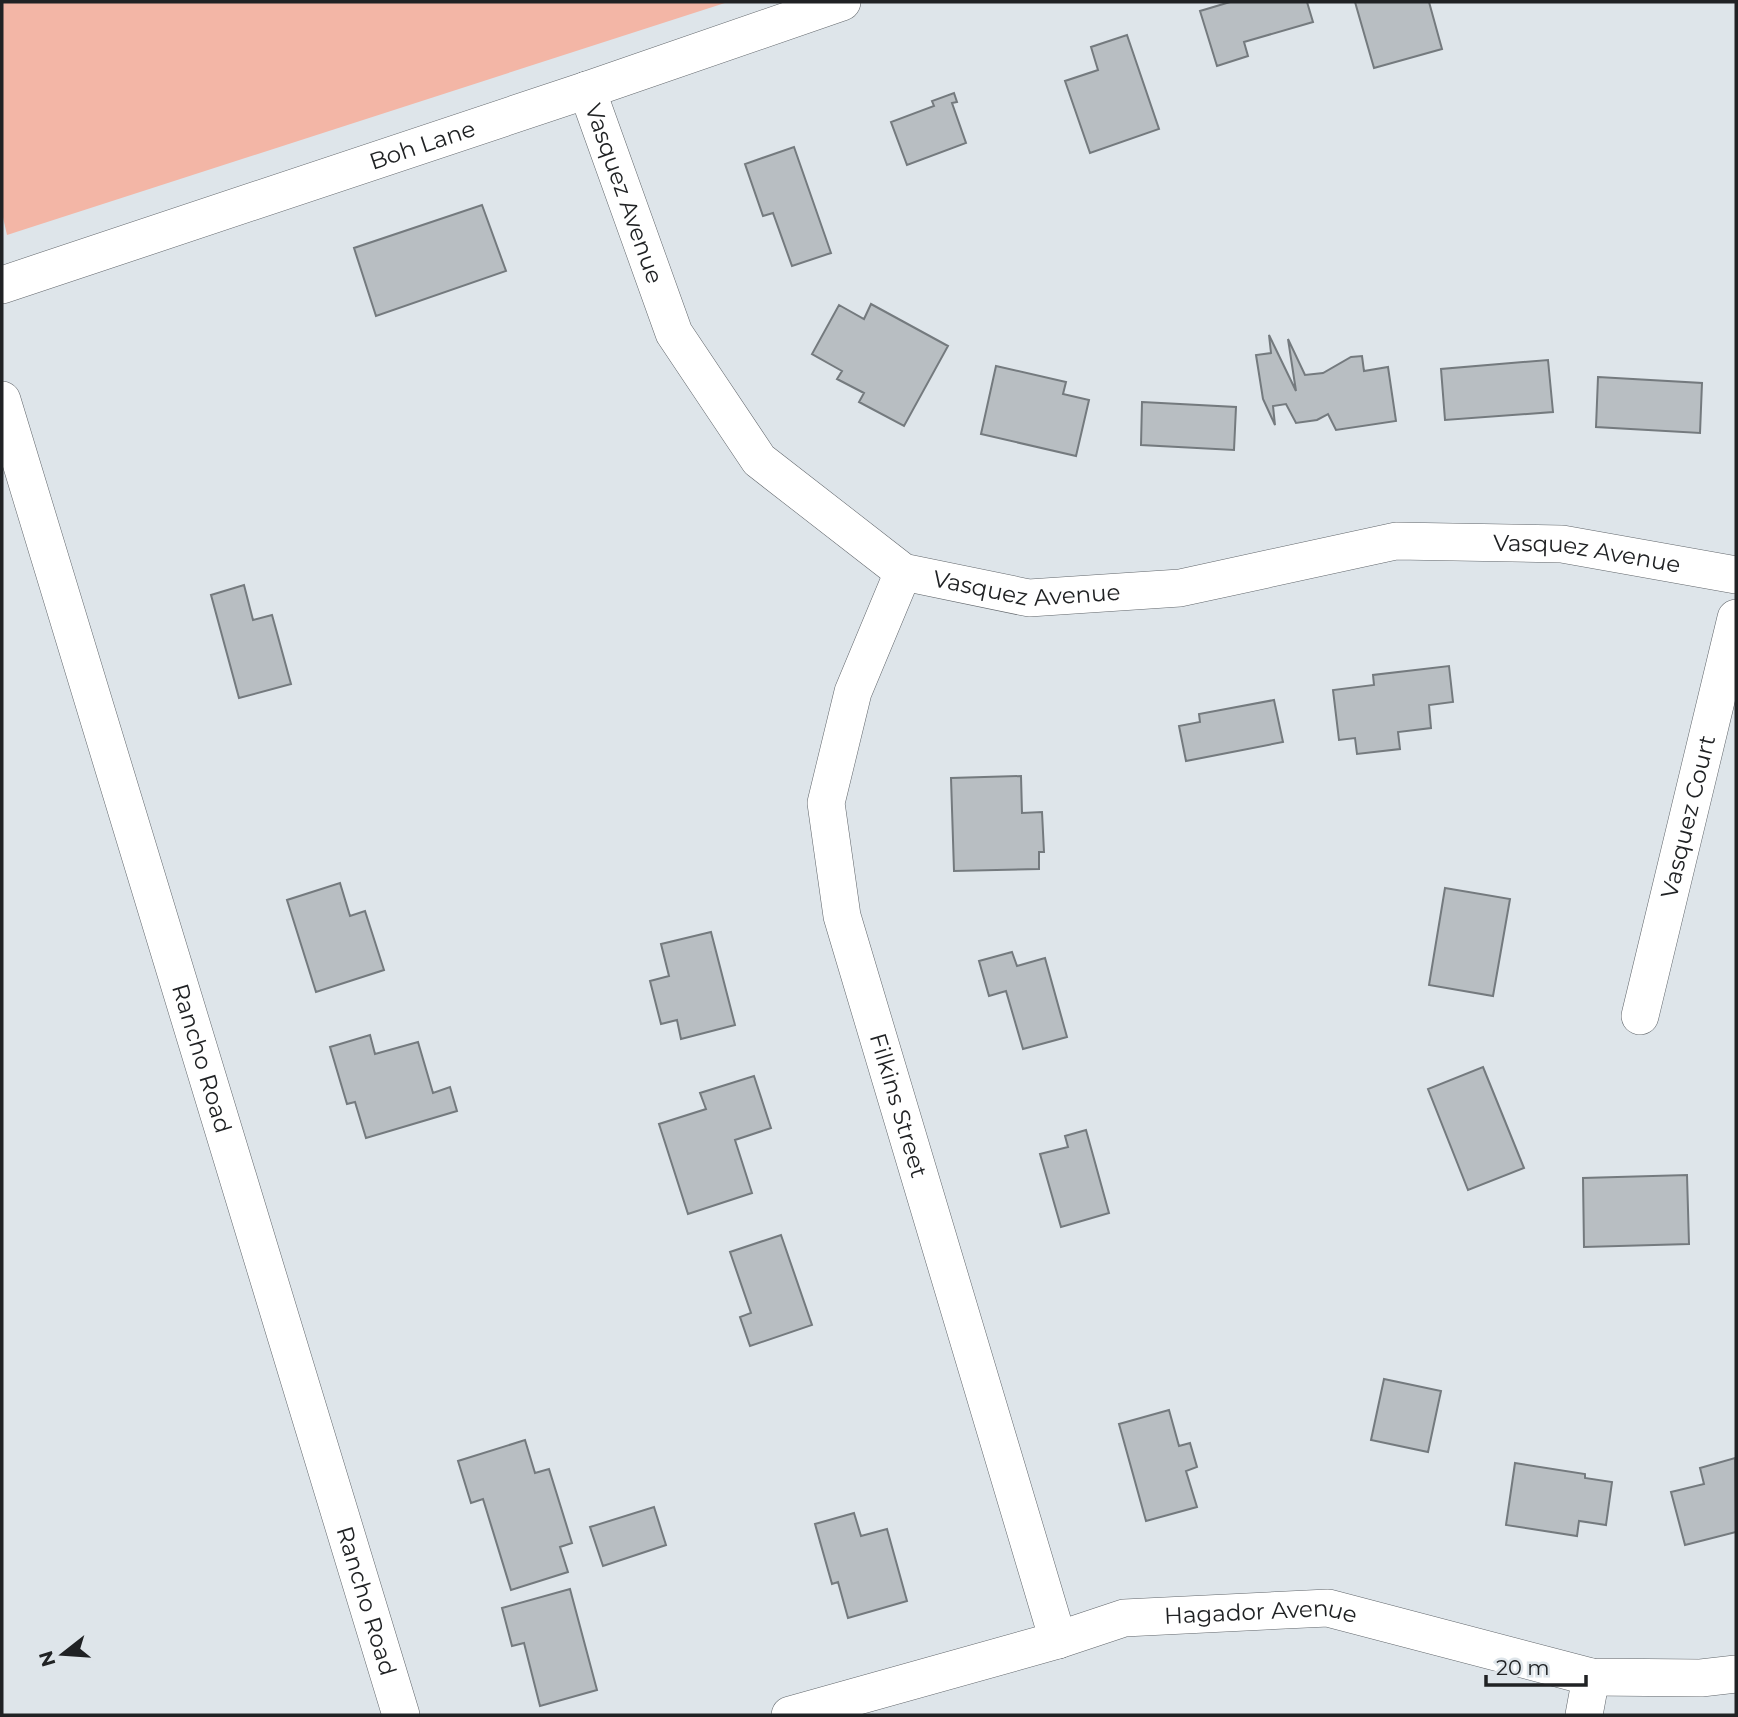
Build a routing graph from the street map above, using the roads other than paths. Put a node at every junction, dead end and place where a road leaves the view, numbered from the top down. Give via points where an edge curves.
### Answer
1 (842, 2) edge
2 (587, 90) junction
3 (2, 285) edge
4 (2, 400) edge
5 (903, 572) junction
6 (1736, 575) edge
7 (1736, 618) edge
8 (1640, 1016) dead end
9 (1058, 1640) junction
10 (1736, 1674) edge
11 (1591, 1677) junction
12 (401, 1715) edge
13 (790, 1715) edge
14 (1584, 1715) edge

1 - 2 street, Boh Lane
2 - 3 street, Boh Lane
2 - 5 street, Vasquez Avenue via 674,333 760,460
4 - 12 street, Rancho Road
5 - 6 street, Vasquez Avenue via 1029,598 1180,588 1396,541 1562,544
5 - 9 street, Filkins Street via 853,692 826,803 827,816 842,916
7 - 8 street, Vasquez Court
9 - 11 street, Hagador Avenue via 1125,1618 1328,1608
9 - 13 street, Hagador Avenue
10 - 11 street, Hagador Avenue
11 - 14 street

